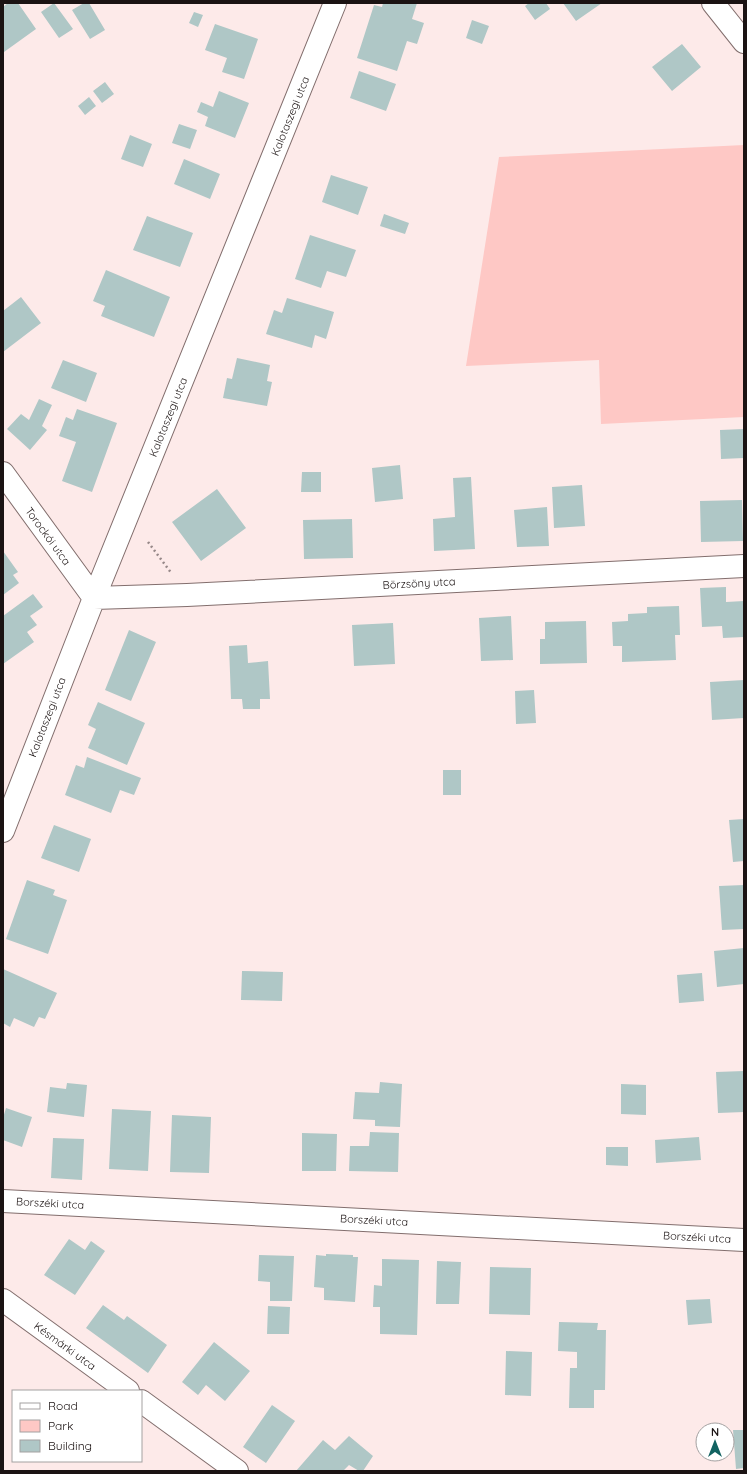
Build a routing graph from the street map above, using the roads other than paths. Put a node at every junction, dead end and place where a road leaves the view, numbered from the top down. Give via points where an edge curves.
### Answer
1 (335, 3) edge
2 (713, 3) edge
3 (744, 42) edge
4 (3, 473) edge
5 (744, 566) edge
6 (94, 598) junction
7 (3, 831) edge
8 (3, 1201) edge
9 (744, 1240) edge
10 (3, 1300) edge
11 (127, 1390) edge
12 (142, 1402) edge
13 (237, 1471) edge

1 - 6 street, Kalotaszegi utca
2 - 3 street
4 - 6 street, Torockói utca
5 - 6 street, Börzsöny utca
6 - 7 street, Kalotaszegi utca
8 - 9 street, Borszéki utca
10 - 11 street, Késmárki utca
12 - 13 street

